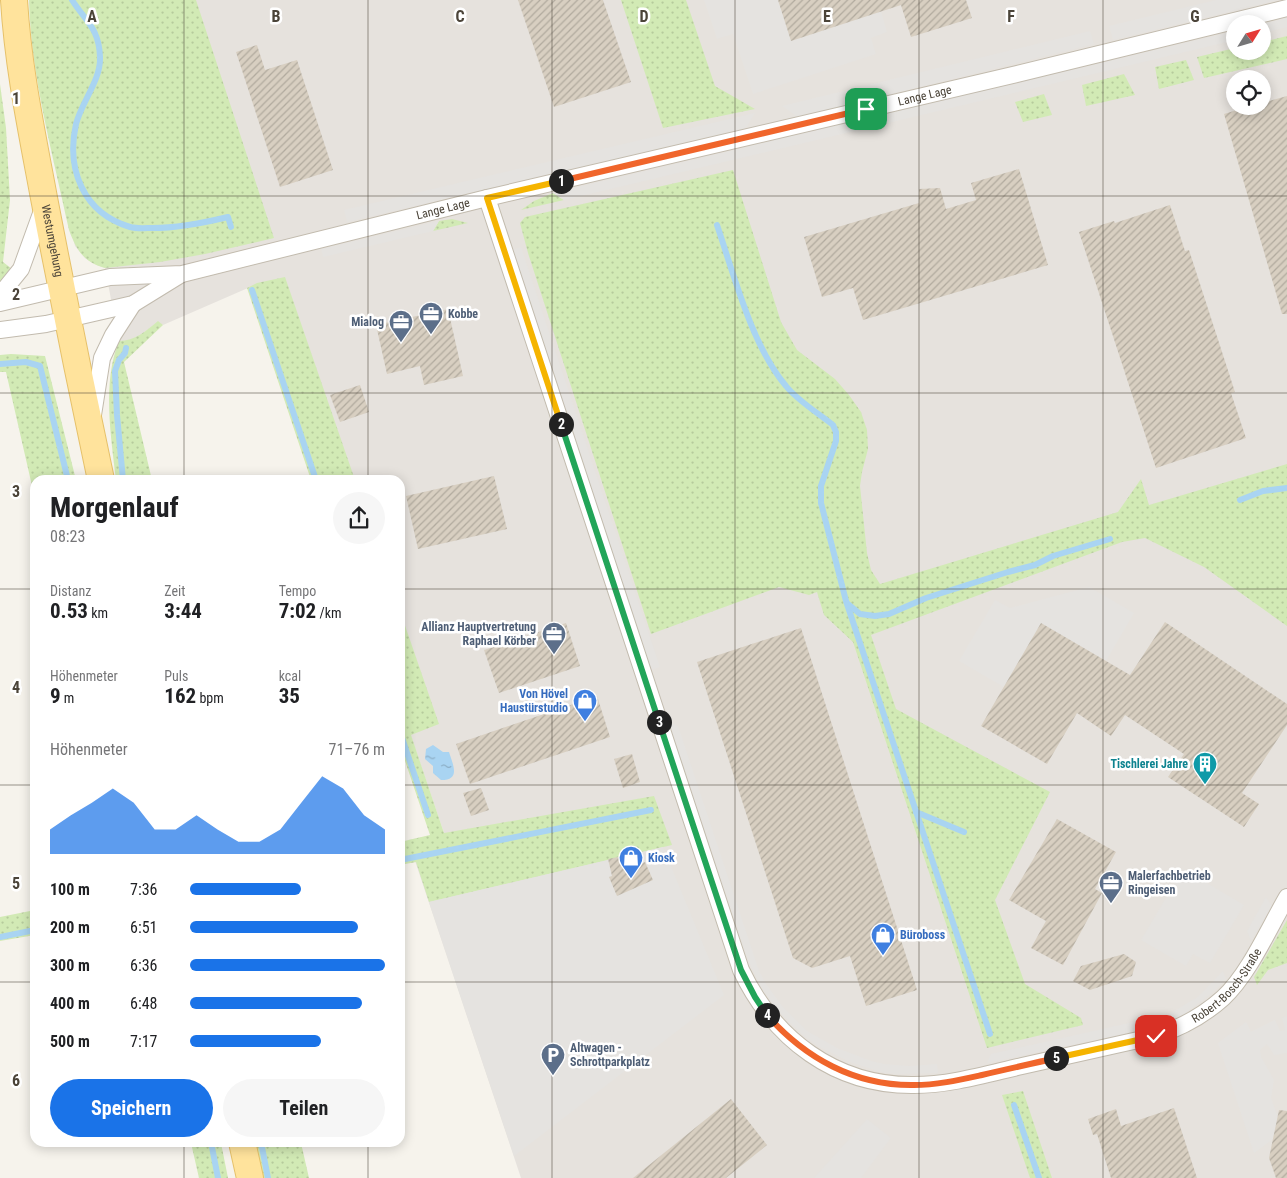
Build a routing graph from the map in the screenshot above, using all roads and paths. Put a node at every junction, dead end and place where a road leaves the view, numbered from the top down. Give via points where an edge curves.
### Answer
1 (14, 0) edge
2 (1287, 8) edge
3 (487, 198) junction
4 (45, 203) junction
5 (182, 274) junction
6 (61, 289) junction
7 (0, 295) edge
8 (0, 303) edge
9 (133, 304) junction
10 (67, 318) junction
11 (0, 330) edge
12 (91, 432) junction
13 (100, 475) edge
14 (1287, 897) edge
15 (243, 1147) edge
16 (250, 1178) edge

1 - 4 main road, Westumgehung via 21,66
2 - 3 street, Lange Lage
3 - 5 street, Lange Lage
3 - 14 street, Robert-Bosch-Straße via 741,970 765,1012 790,1038 834,1068 873,1081 914,1086 957,1080 1156,1036 1193,1020 1223,998 1248,965
4 - 6 main road, Westumgehung
4 - 7 street via 21,269
5 - 6 street, Lange Lage via 110,277
5 - 9 street, Lange Lage
6 - 8 street, Lange Lage
6 - 10 main road, Westumgehung
9 - 10 street, Lange Lage
9 - 12 street, Lange Lage via 102,358
10 - 11 street, Lange Lage
10 - 12 main road, Westumgehung
12 - 13 main road, Westumgehung
15 - 16 main road

